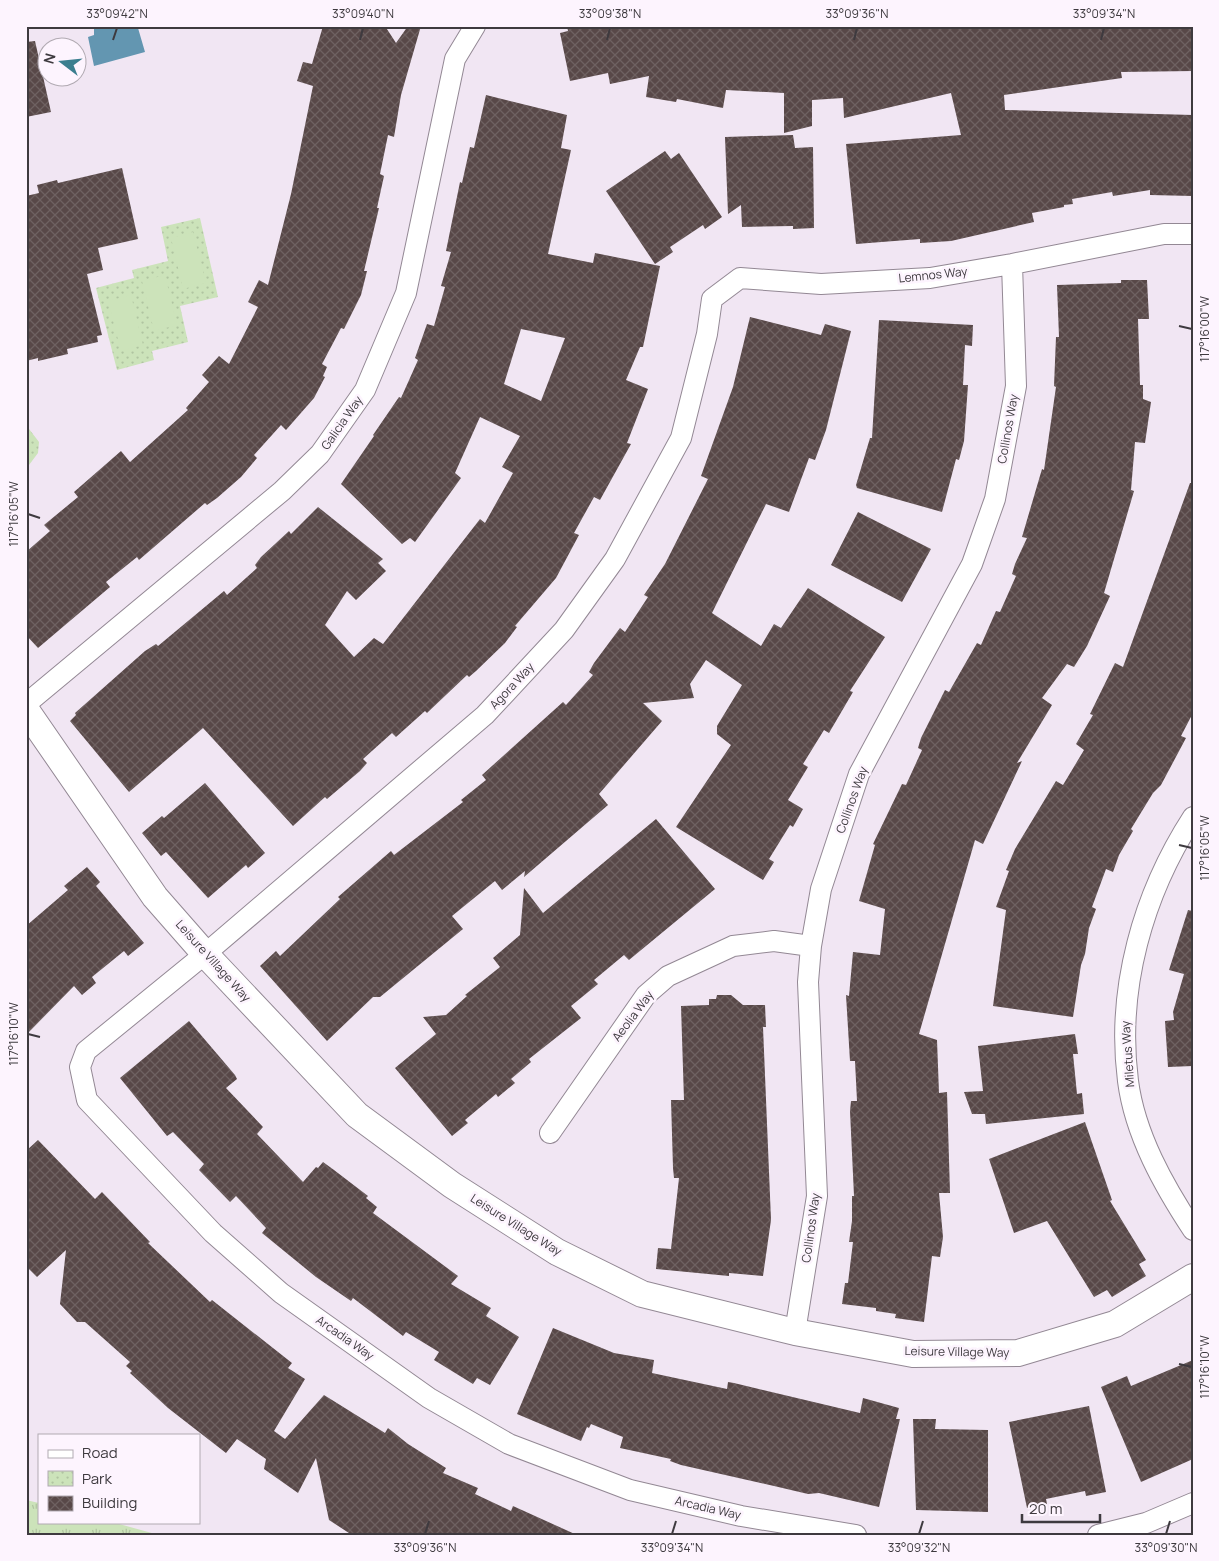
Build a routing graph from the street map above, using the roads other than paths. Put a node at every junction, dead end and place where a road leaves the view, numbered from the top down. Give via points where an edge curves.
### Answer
1 (475, 26) edge
2 (1193, 234) edge
3 (1012, 264) junction
4 (707, 334) joint
5 (26, 704) edge
6 (26, 710) edge
7 (1193, 817) edge
8 (811, 946) junction
9 (205, 954) junction
10 (550, 1133) dead end
11 (1193, 1230) edge
12 (1193, 1277) edge
13 (795, 1332) junction
14 (1193, 1503) edge
15 (856, 1535) edge
16 (1098, 1535) edge

1 - 5 street, Galicia Way via 455,59 406,294 365,390 320,454 282,492
2 - 3 street, Lemnos Way via 1164,234
3 - 4 street, Lemnos Way via 930,278 821,284 740,278 712,298
3 - 8 street, Collinos Way via 1016,386 995,499 972,564 859,774 821,888
4 - 9 street, Agora Way via 681,438 615,559 564,630 485,715
6 - 9 street, Leisure Village Way via 155,897
7 - 11 street, Miletus Way via 1174,847 1139,931 1124,1018 1128,1082 1139,1125 1167,1190
8 - 10 street, Aeolia Way via 774,940 733,946 668,976 646,995
8 - 13 street, Collinos Way via 808,982 818,1196
9 - 13 street, Leisure Village Way via 358,1115 452,1185 533,1237 642,1294
9 - 15 street, Arcadia Way via 86,1051 80,1067 87,1100 213,1233 281,1293 429,1398 509,1444 630,1490 741,1516
12 - 13 street, Leisure Village Way via 1115,1324 1018,1353 913,1354
14 - 16 street via 1146,1524

